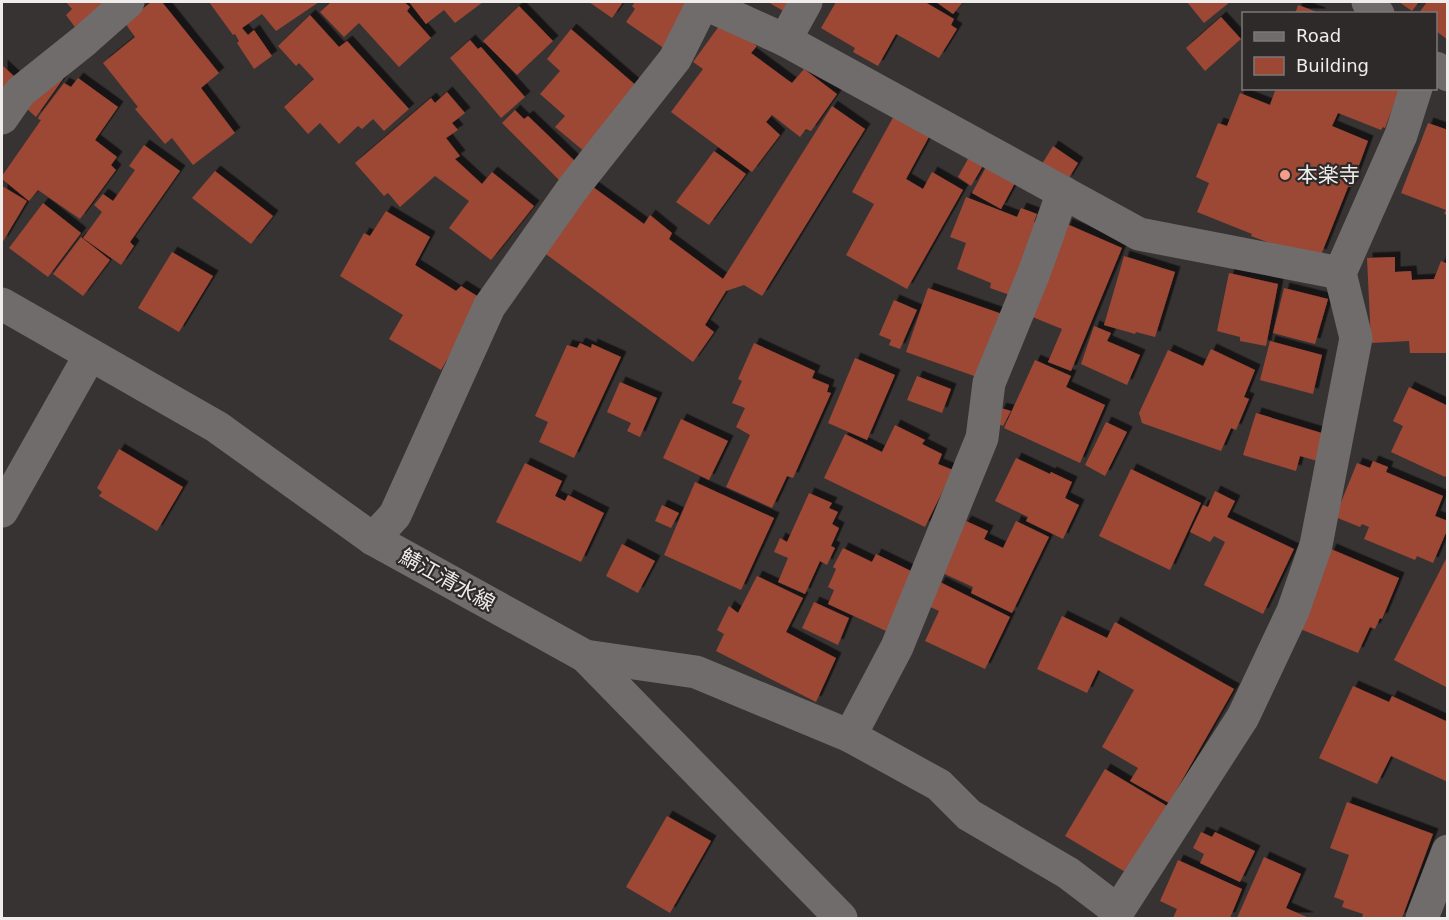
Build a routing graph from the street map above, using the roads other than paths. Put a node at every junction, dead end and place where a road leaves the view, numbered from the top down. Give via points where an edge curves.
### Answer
1 (128, 2) edge
2 (702, 2) edge
3 (806, 2) edge
4 (785, 40) junction
5 (1415, 90) edge
6 (2, 118) edge
7 (1063, 192) junction
8 (1340, 273) junction
9 (2, 304) edge
10 (90, 355) junction
11 (2, 511) edge
12 (373, 539) junction
13 (585, 656) junction
14 (850, 736) junction
15 (1448, 851) edge
16 (1116, 915) edge
17 (841, 918) edge
18 (1422, 918) edge

1 - 6 street via 20,93
2 - 4 street
2 - 12 street via 675,59 573,188 489,307 395,515
3 - 4 street
4 - 7 street
5 - 8 street via 1401,135
7 - 8 street via 1139,234
7 - 14 street via 989,383 982,438 897,647
8 - 16 street via 1356,338 1316,545 1293,611 1243,717
9 - 10 street, 鯖江清水線
10 - 11 street
10 - 12 street, 鯖江清水線 via 217,427
12 - 13 street, 鯖江清水線
13 - 14 street via 696,672
13 - 17 street, 鯖江清水線
14 - 16 street via 939,785 969,815 1068,873
15 - 18 street

